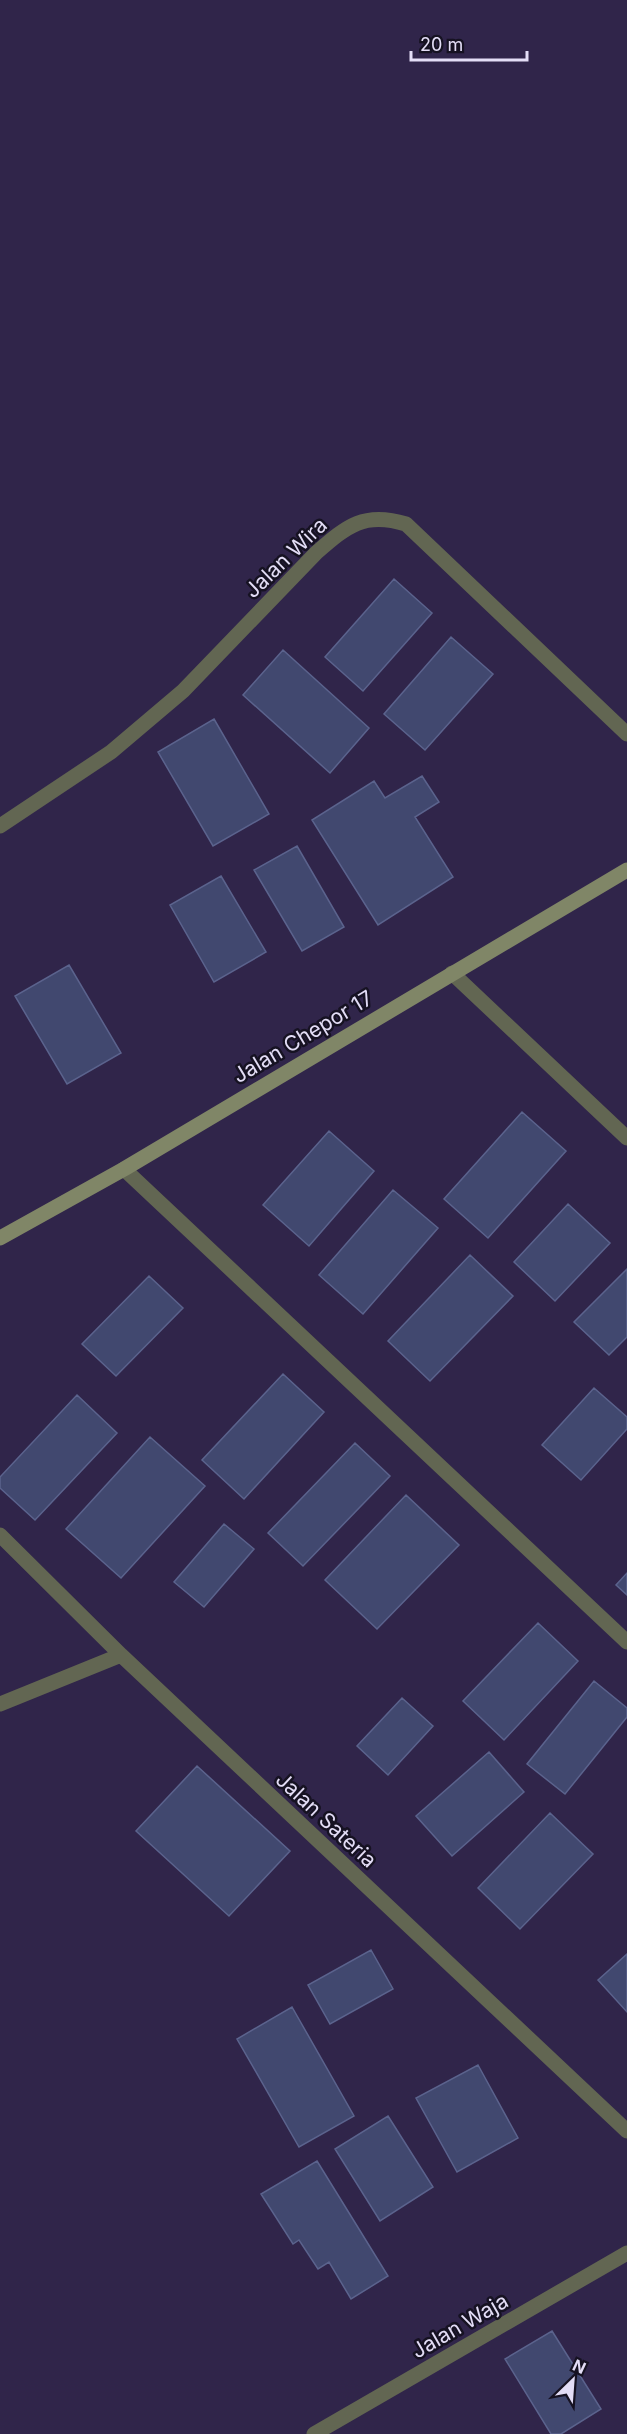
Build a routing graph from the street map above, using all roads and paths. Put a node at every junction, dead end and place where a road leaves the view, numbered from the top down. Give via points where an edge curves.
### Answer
1 (627, 734) edge
2 (0, 826) edge
3 (627, 870) edge
4 (452, 973) junction
5 (627, 1138) edge
6 (124, 1169) junction
7 (0, 1238) edge
8 (0, 1535) edge
9 (627, 1642) edge
10 (121, 1655) junction
11 (0, 1704) edge
12 (627, 2131) edge
13 (627, 2253) edge
14 (314, 2434) edge

1 - 2 street, Jalan Wira via 406,524 370,518 340,532 183,692 111,752
3 - 4 street, Jalan Chepor 17
4 - 5 street
4 - 6 street, Jalan Chepor 17
6 - 7 street, Jalan Chepor 17
6 - 9 street
8 - 10 street, Jalan Sateria
10 - 11 street
10 - 12 street, Jalan Sateria
13 - 14 street, Jalan Waja

